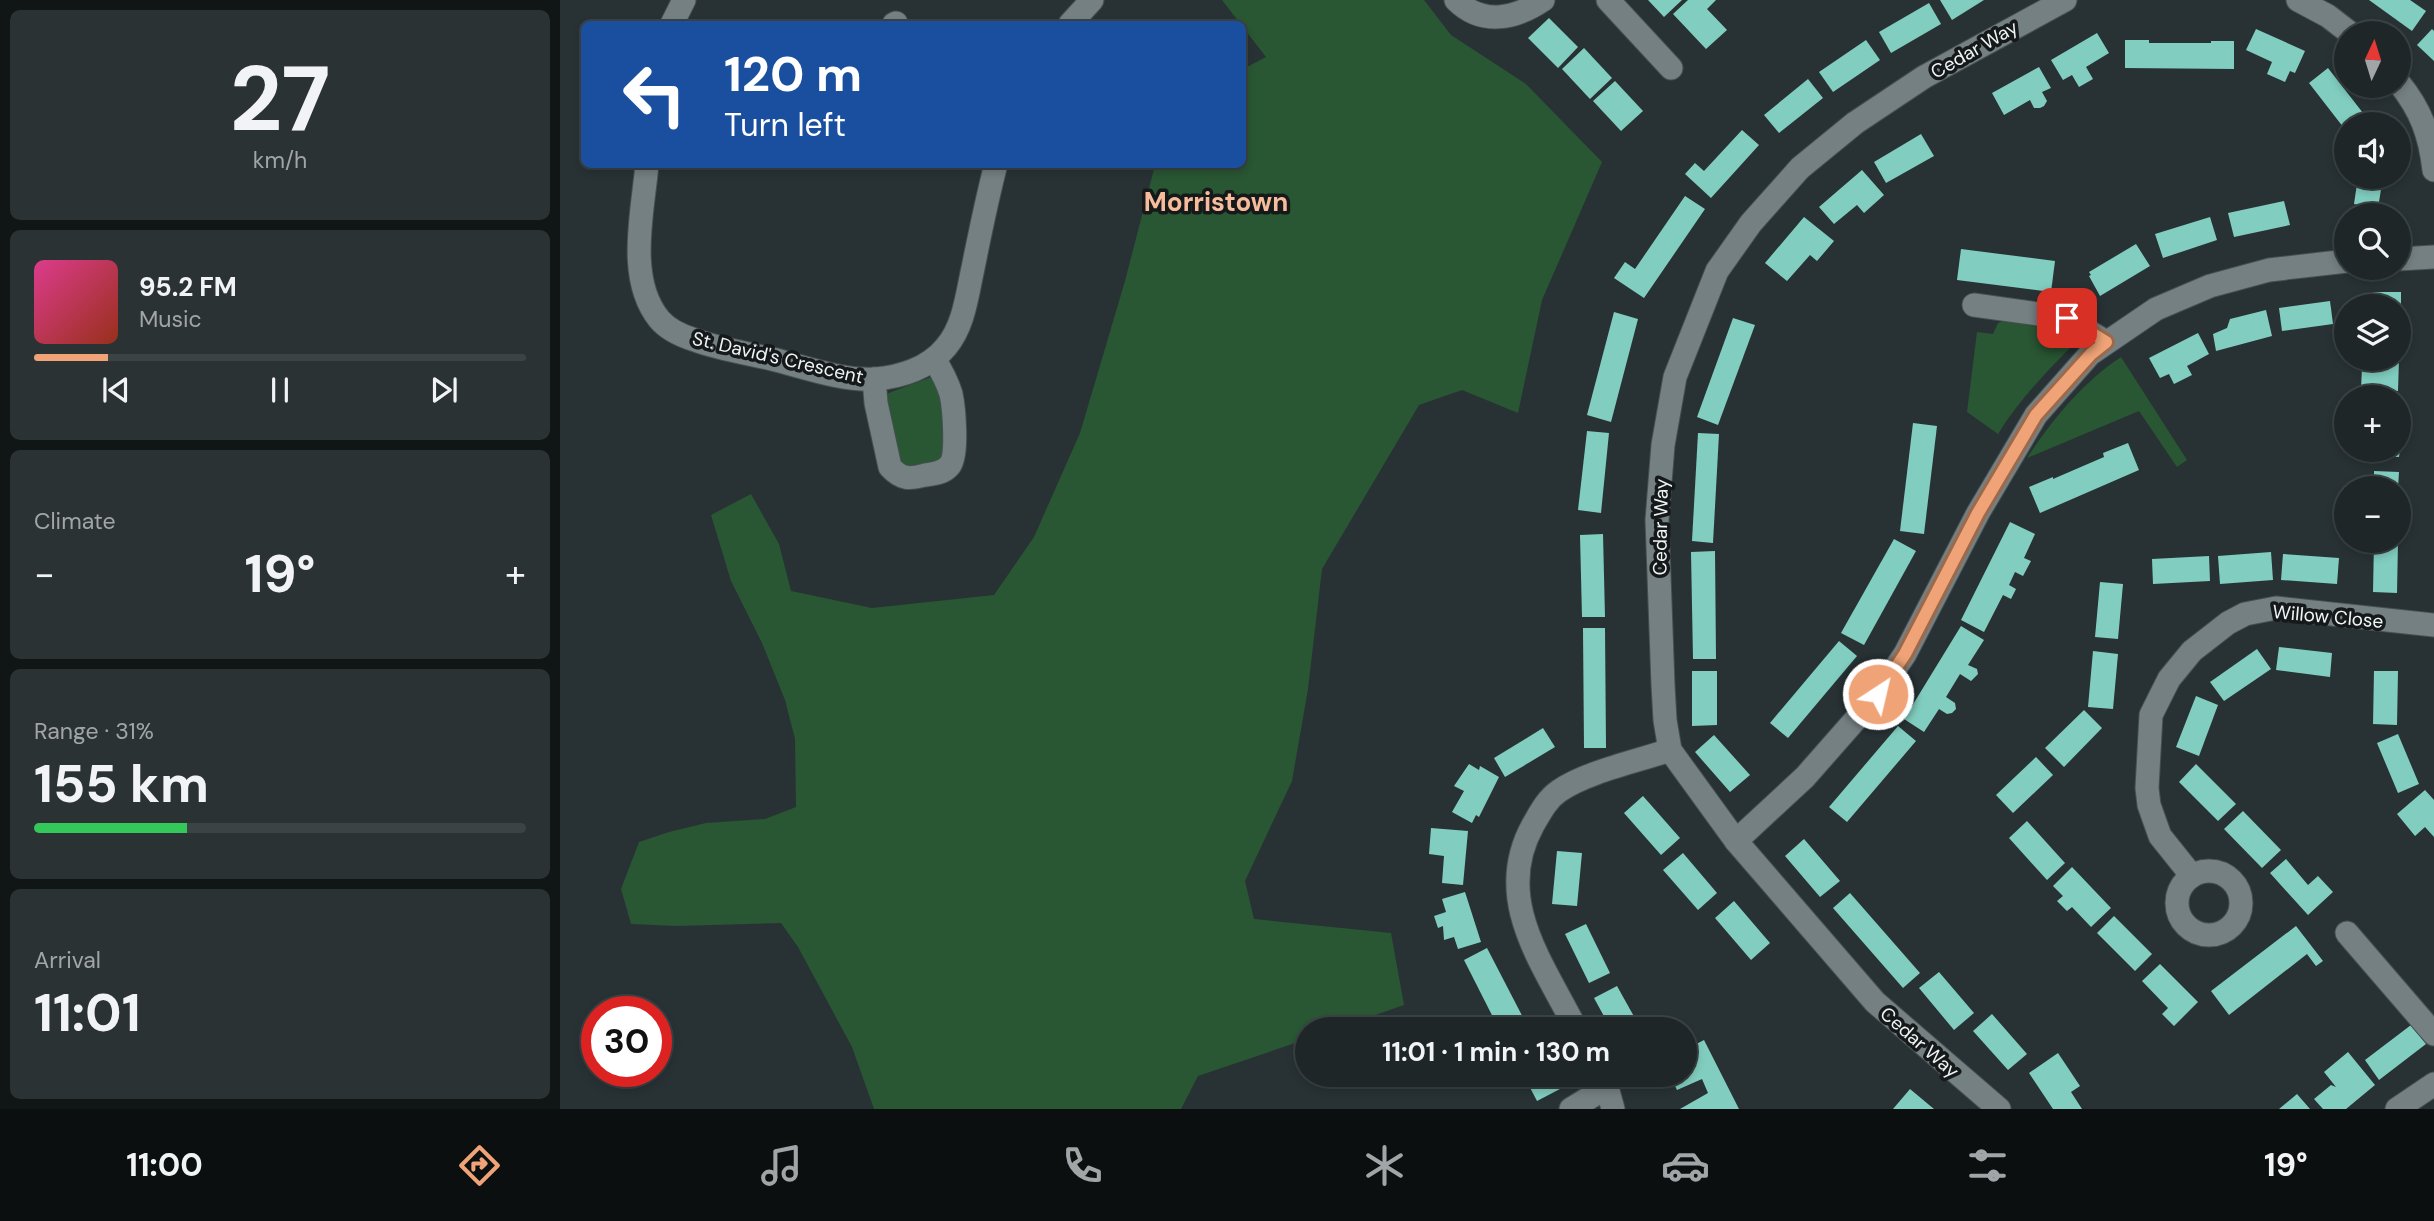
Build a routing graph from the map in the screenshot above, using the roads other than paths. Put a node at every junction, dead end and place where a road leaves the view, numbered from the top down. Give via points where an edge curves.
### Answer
1 (684, 0) edge
2 (1092, 0) edge
3 (1455, 0) edge
4 (1543, 0) edge
5 (1608, 0) edge
6 (2065, 0) edge
7 (2298, 0) edge
8 (674, 21) edge
9 (1073, 21) edge
10 (2334, 21) edge
11 (1671, 68) dead end
12 (2411, 98) edge
13 (647, 168) edge
14 (995, 168) edge
15 (2434, 170) edge
16 (2434, 257) edge
17 (2411, 258) edge
18 (2334, 262) edge
19 (1974, 305) dead end
20 (2106, 342) junction
21 (934, 359) junction
22 (874, 379) junction
23 (2434, 625) edge
24 (1670, 751) junction
25 (1735, 841) junction
26 (2192, 876) dead end
27 (2347, 933) dead end
28 (1570, 1017) edge
29 (2434, 1034) edge
30 (2434, 1084) edge
31 (1607, 1090) edge
32 (1571, 1109) edge
33 (1999, 1109) edge
34 (2397, 1109) edge

1 - 8 street
2 - 9 street
3 - 4 street via 1483,16 1505,17 1525,12
5 - 11 street
6 - 24 street, Cedar Way via 1924,77 1821,149 1783,186 1717,271 1675,376 1663,445 1657,520
7 - 10 street
12 - 15 street via 2424,120
13 - 22 street, St. David's Crescent via 638,267 659,319 696,341 843,376
14 - 21 street, St. David's Crescent via 961,318 947,346
16 - 17 street
18 - 20 street via 2269,270 2210,286 2156,309
19 - 20 street via 2067,318
20 - 25 street via 2036,415 1978,513 1905,654 1878,694 1805,777
21 - 22 street, St. David's Crescent via 898,376
21 - 22 street via 953,405 954,454 943,472 908,479 890,467
23 - 26 street, Willow Close via 2276,608 2245,614 2192,651 2169,679 2151,715 2147,788 2160,836
24 - 25 street, Cedar Way
24 - 28 street via 1558,791 1527,836 1518,866 1523,925
25 - 33 street, Cedar Way via 1875,1002
27 - 29 street
30 - 34 street
31 - 32 street

